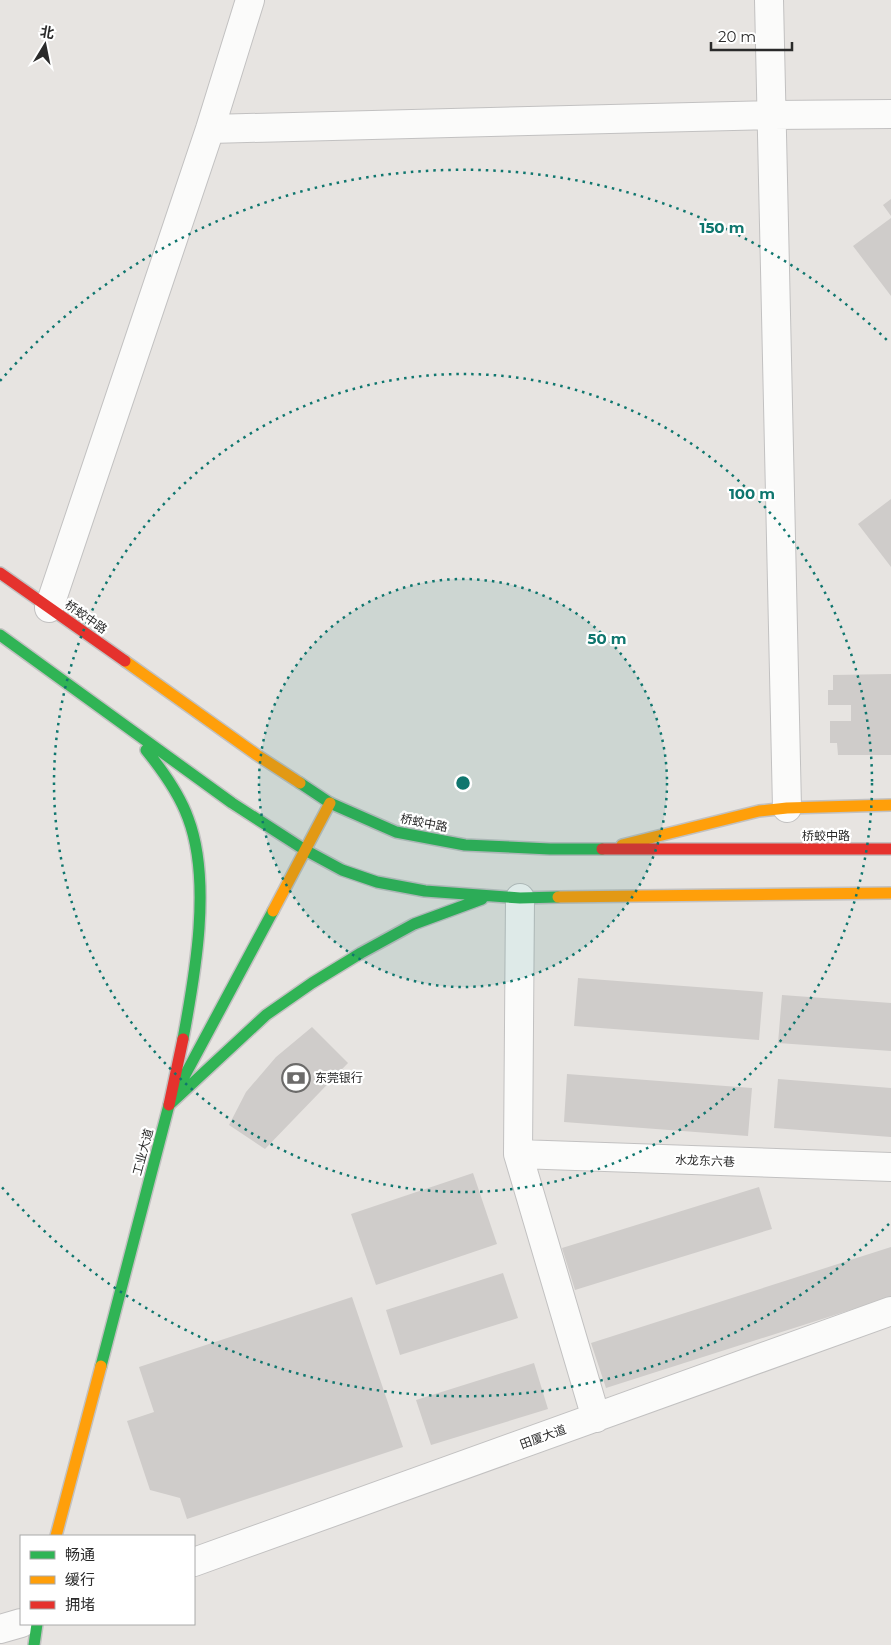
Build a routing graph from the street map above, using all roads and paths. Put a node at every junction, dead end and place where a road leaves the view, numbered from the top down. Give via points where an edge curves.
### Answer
1 (250, 0) edge
2 (769, 0) edge
3 (891, 114) edge
4 (772, 115) junction
5 (210, 129) junction
6 (0, 573) edge
7 (49, 608) junction
8 (0, 634) edge
9 (128, 728) junction
10 (330, 804) junction
11 (891, 805) edge
12 (787, 808) junction
13 (604, 849) junction
14 (891, 849) edge
15 (305, 850) junction
16 (891, 893) edge
17 (490, 896) junction
18 (520, 898) junction
19 (169, 1106) junction
20 (518, 1154) junction
21 (891, 1168) edge
22 (891, 1311) edge
23 (596, 1418) junction
24 (56, 1535) edge
25 (195, 1562) edge
26 (20, 1623) edge
27 (37, 1625) edge
28 (0, 1630) edge
29 (34, 1645) edge

1 - 5 street
2 - 4 street
3 - 4 street
4 - 5 street
4 - 12 street
5 - 7 street
6 - 7 main road, 桥蛟中路
7 - 10 main road, 桥蛟中路
8 - 9 main road
9 - 15 main road via 232,803
9 - 19 main road via 160,767 180,800 195,843 200,892 196,958 187,1022
10 - 13 main road, 桥蛟中路 via 396,832 465,845
10 - 15 main road, 工业大道
11 - 12 main road
12 - 13 main road via 750,813
13 - 14 main road, 桥蛟中路
15 - 17 main road via 342,870 377,882 425,891
15 - 19 main road, 工业大道
16 - 18 main road
17 - 18 main road
17 - 19 main road via 414,924 312,983 266,1016
18 - 20 street
19 - 24 main road, 工业大道
20 - 21 street, 水龙东六巷
20 - 23 street
22 - 23 street, 田厦大道
23 - 25 street, 田厦大道
26 - 28 street
27 - 29 main road

